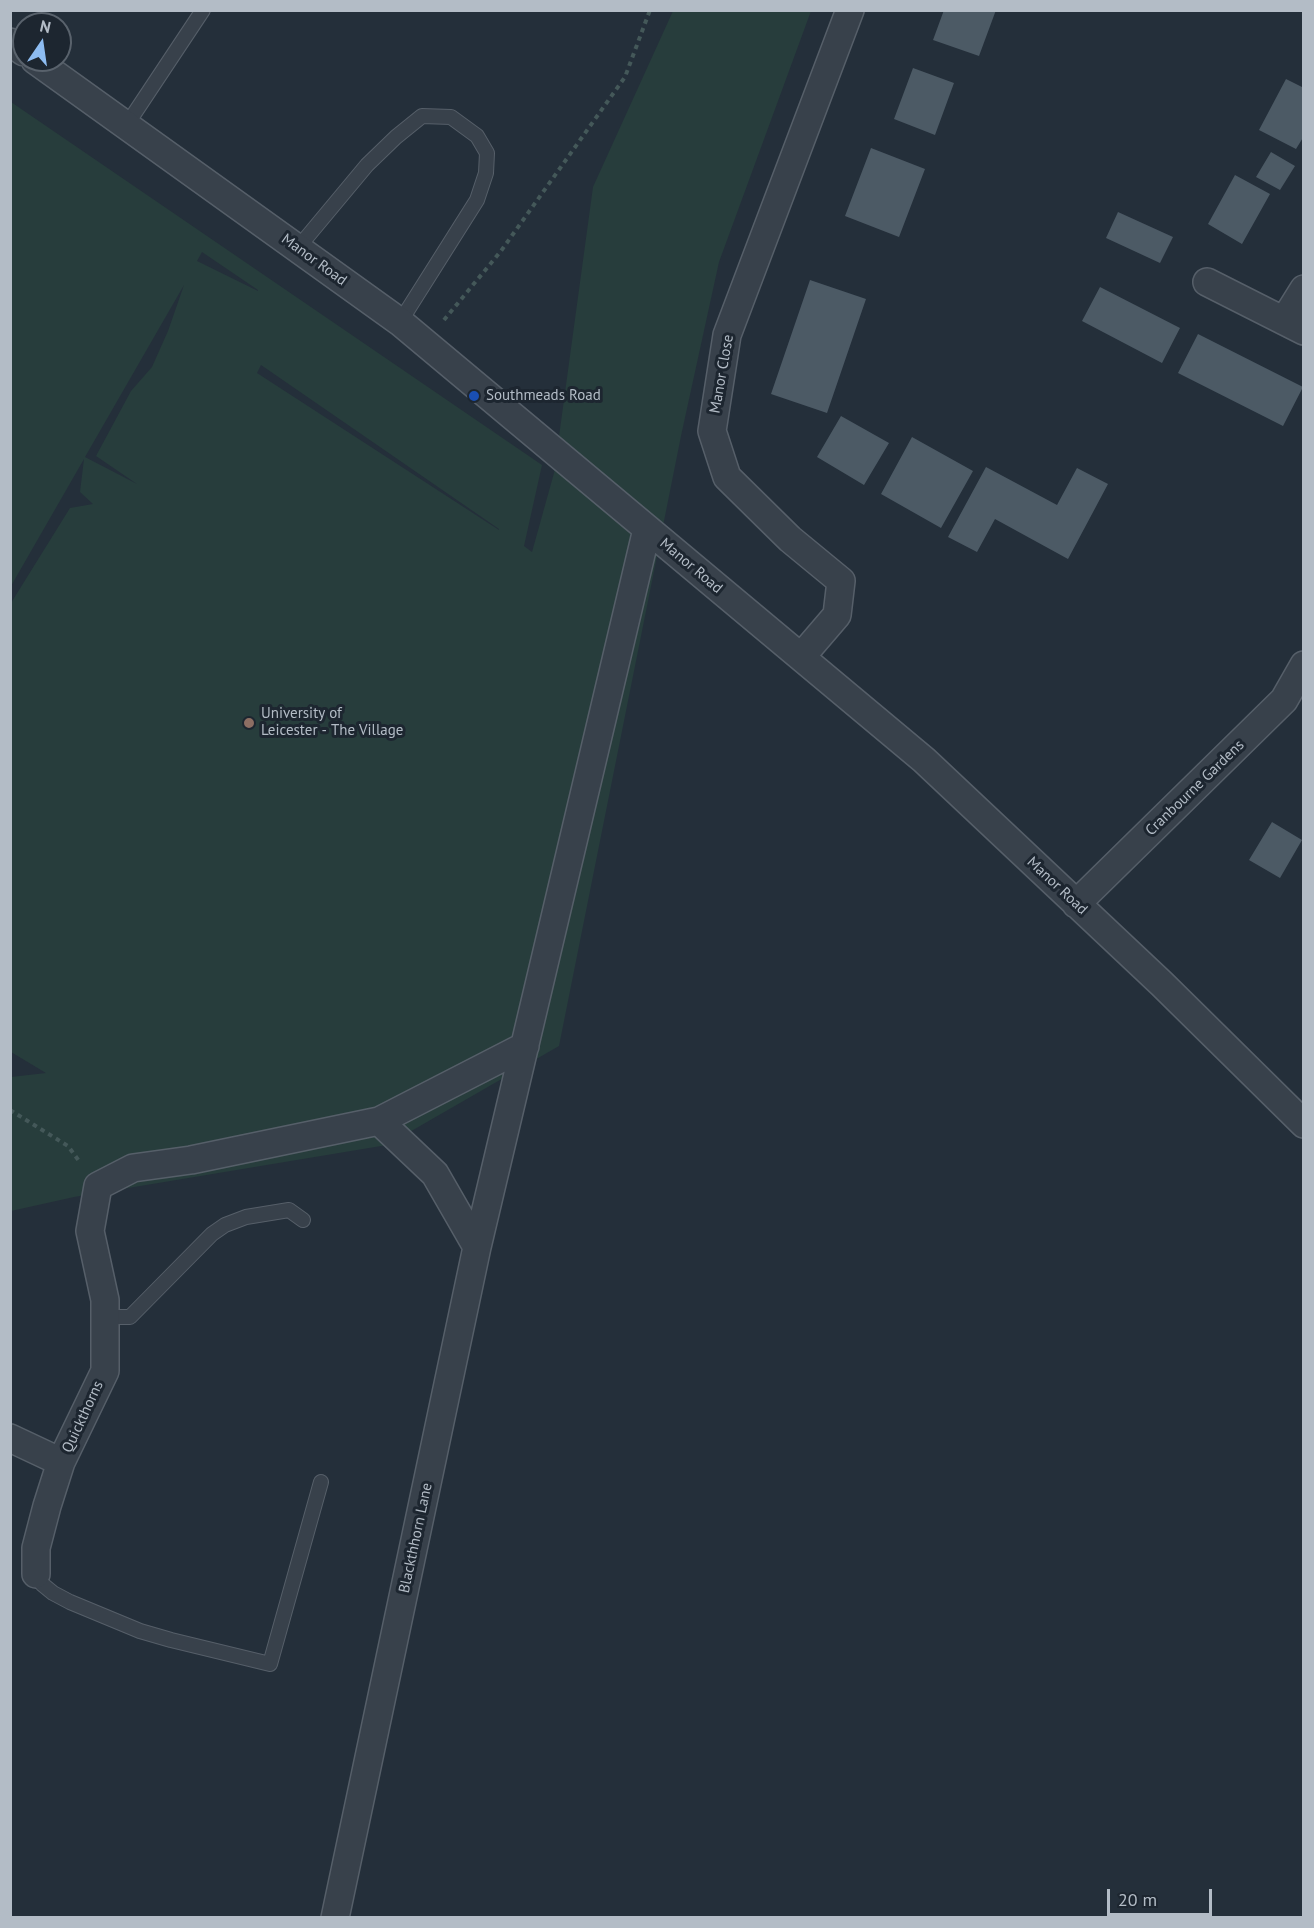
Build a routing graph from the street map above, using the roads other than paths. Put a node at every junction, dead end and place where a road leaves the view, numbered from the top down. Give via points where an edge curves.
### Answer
1 (203, 10) edge
2 (850, 10) edge
3 (52, 72) edge
4 (126, 126) junction
5 (297, 249) junction
6 (1207, 282) dead end
7 (1304, 289) edge
8 (400, 322) junction
9 (1294, 326) edge
10 (647, 529) junction
11 (801, 657) junction
12 (1304, 665) edge
13 (1076, 904) junction
14 (525, 1046) junction
15 (379, 1121) junction
16 (1304, 1124) edge
17 (303, 1220) dead end
18 (477, 1247) junction
19 (105, 1317) junction
20 (10, 1438) edge
21 (61, 1462) junction
22 (321, 1482) dead end
23 (36, 1574) joint
24 (335, 1917) edge

1 - 4 lane
2 - 11 street, Manor Close via 727,335 712,431 727,477 790,539 841,581 837,615
3 - 4 street, Manor Road
4 - 5 street, Manor Road
5 - 8 street, Manor Road
5 - 8 lane via 396,137 422,116 451,117 477,136 487,153 486,173 477,200
6 - 9 street
7 - 9 street
8 - 10 street, Manor Road
10 - 11 street, Manor Road
10 - 14 street, Blackthhorn Lane
11 - 13 street, Manor Road via 924,760
12 - 13 street, Cranbourne Gardens via 1284,700
13 - 16 street, Manor Road
14 - 15 street
14 - 18 street, Blackthhorn Lane
15 - 18 street via 435,1174
15 - 19 street, Quickthorns via 191,1160 132,1168 98,1186 90,1231
17 - 19 lane via 289,1210 225,1225 130,1317
18 - 24 street, Blackthhorn Lane
19 - 21 street, Quickthorns via 105,1371
20 - 21 street
21 - 23 street, Quickthorns via 36,1548
22 - 23 lane via 270,1664 140,1631 53,1593

